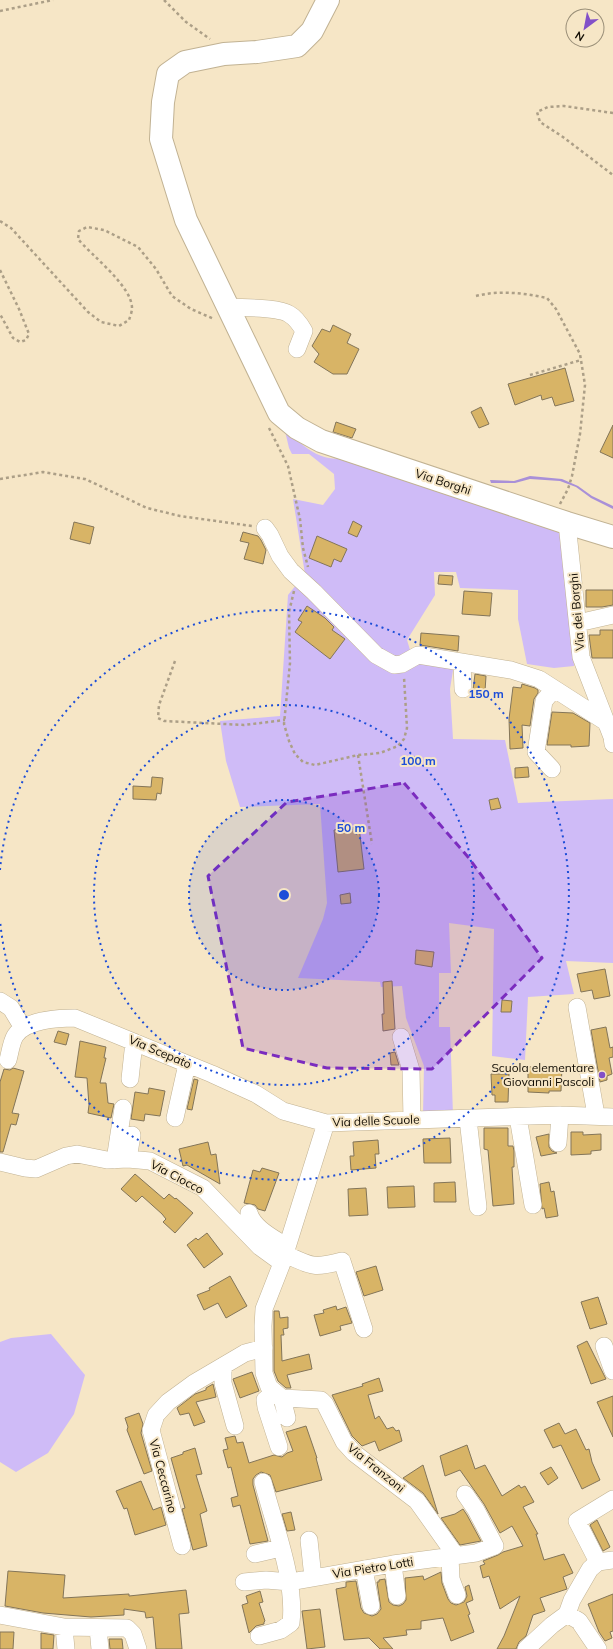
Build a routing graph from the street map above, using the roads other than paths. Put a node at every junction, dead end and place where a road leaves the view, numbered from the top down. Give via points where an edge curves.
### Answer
1 (328, 0) edge
2 (228, 307) junction
3 (297, 349) dead end
4 (567, 523) junction
5 (265, 528) road end
6 (613, 536) edge
7 (613, 615) edge
8 (578, 623) junction
9 (462, 662) junction
10 (463, 689) dead end
11 (553, 690) junction
12 (607, 718) edge
13 (613, 744) edge
14 (552, 769) dead end
15 (0, 1001) edge
16 (577, 1007) dead end
17 (23, 1028) junction
18 (400, 1037) dead end
19 (134, 1042) junction
20 (8, 1060) dead end
21 (187, 1064) junction
22 (130, 1079) dead end
23 (123, 1108) dead end
24 (560, 1115) junction
25 (596, 1115) junction
26 (518, 1117) junction
27 (613, 1117) edge
28 (175, 1118) dead end
29 (468, 1119) junction
30 (412, 1120) junction
31 (326, 1123) junction
32 (132, 1135) dead end
33 (558, 1144) dead end
34 (122, 1160) junction
35 (0, 1162) edge
36 (533, 1205) dead end
37 (478, 1207) dead end
38 (250, 1213) dead end
39 (285, 1255) junction
40 (364, 1329) dead end
41 (604, 1346) dead end
42 (264, 1348) junction
43 (223, 1366) junction
44 (613, 1371) edge
45 (279, 1395) junction
46 (288, 1418) dead end
47 (235, 1426) dead end
48 (279, 1447) dead end
49 (263, 1482) dead end
50 (465, 1494) dead end
51 (613, 1499) edge
52 (309, 1540) dead end
53 (182, 1546) dead end
54 (281, 1548) junction
55 (255, 1554) dead end
56 (453, 1557) junction
57 (605, 1561) edge
58 (393, 1564) junction
59 (364, 1569) junction
60 (313, 1578) junction
61 (244, 1582) dead end
62 (290, 1582) junction
63 (457, 1595) dead end
64 (397, 1596) dead end
65 (371, 1606) dead end
66 (568, 1614) junction
67 (0, 1615) edge
68 (64, 1627) junction
69 (98, 1628) junction
70 (259, 1636) dead end
71 (66, 1649) edge
72 (100, 1649) edge
73 (138, 1649) edge
74 (526, 1649) edge
75 (598, 1649) edge

1 - 2 main road via 312,31 297,46 224,54 185,62 168,74 162,102 161,139 186,220
2 - 3 street via 288,313 297,320 304,331
2 - 4 main road, Via Borghi via 273,418 321,441
4 - 6 main road, Via Borghi
4 - 8 street, Via dei Borghi
5 - 9 street via 280,556 376,655 394,665 405,663 418,654
7 - 8 street
8 - 12 street, Via dei Borghi via 581,657
9 - 10 street
9 - 11 street via 511,670 539,679
11 - 12 street
11 - 14 street via 544,701 536,752
12 - 13 street, Via dei Borghi
15 - 17 street via 11,1008
16 - 25 street
17 - 19 street, Via Scepato via 54,1018 75,1018
17 - 20 street via 14,1037
18 - 30 street via 411,1070
19 - 21 street, Via Scepato
19 - 22 street
21 - 28 street
21 - 31 street, Via Scepato via 256,1094 283,1111
23 - 34 street
24 - 25 street, Via delle Scuole
24 - 26 street, Via delle Scuole
24 - 33 street
25 - 27 street, Via delle Scuole
26 - 29 street, Via delle Scuole
26 - 36 street
29 - 30 street, Via delle Scuole
29 - 37 street
30 - 31 street, Via delle Scuole
31 - 39 street, Via delle Scuole
32 - 34 street
34 - 35 street, Via Ciocco via 77,1154 36,1169
34 - 39 street, Via Ciocco via 150,1160 203,1188 260,1247
38 - 39 street via 251,1219
39 - 40 street via 310,1265 323,1266 342,1261
39 - 42 street, Via delle Scuole via 264,1309
41 - 44 street
42 - 43 street, Via Ceccarino via 245,1353
42 - 45 street via 264,1373 269,1386
43 - 47 street via 223,1384
43 - 53 street, Via Ceccarino via 168,1402 156,1415 151,1430
45 - 46 street
45 - 48 street via 265,1400
45 - 56 street, Via Franzoni via 321,1400 344,1442 354,1453 417,1501
49 - 54 street
50 - 56 street via 495,1546
51 - 57 street via 577,1521
52 - 60 street
54 - 55 street
54 - 62 street
56 - 58 street, Via Pietro Lotti
56 - 63 street via 451,1579
57 - 66 street via 590,1569 572,1600
58 - 59 street, Via Pietro Lotti
58 - 64 street
59 - 60 street, Via Pietro Lotti
59 - 65 street
60 - 62 street, Via Pietro Lotti
61 - 62 street, Via Pietro Lotti
62 - 70 street via 291,1623 281,1630
66 - 74 street
66 - 75 street via 579,1621
67 - 68 street
68 - 69 street
68 - 71 street
69 - 72 street
69 - 73 street via 127,1628 133,1634

